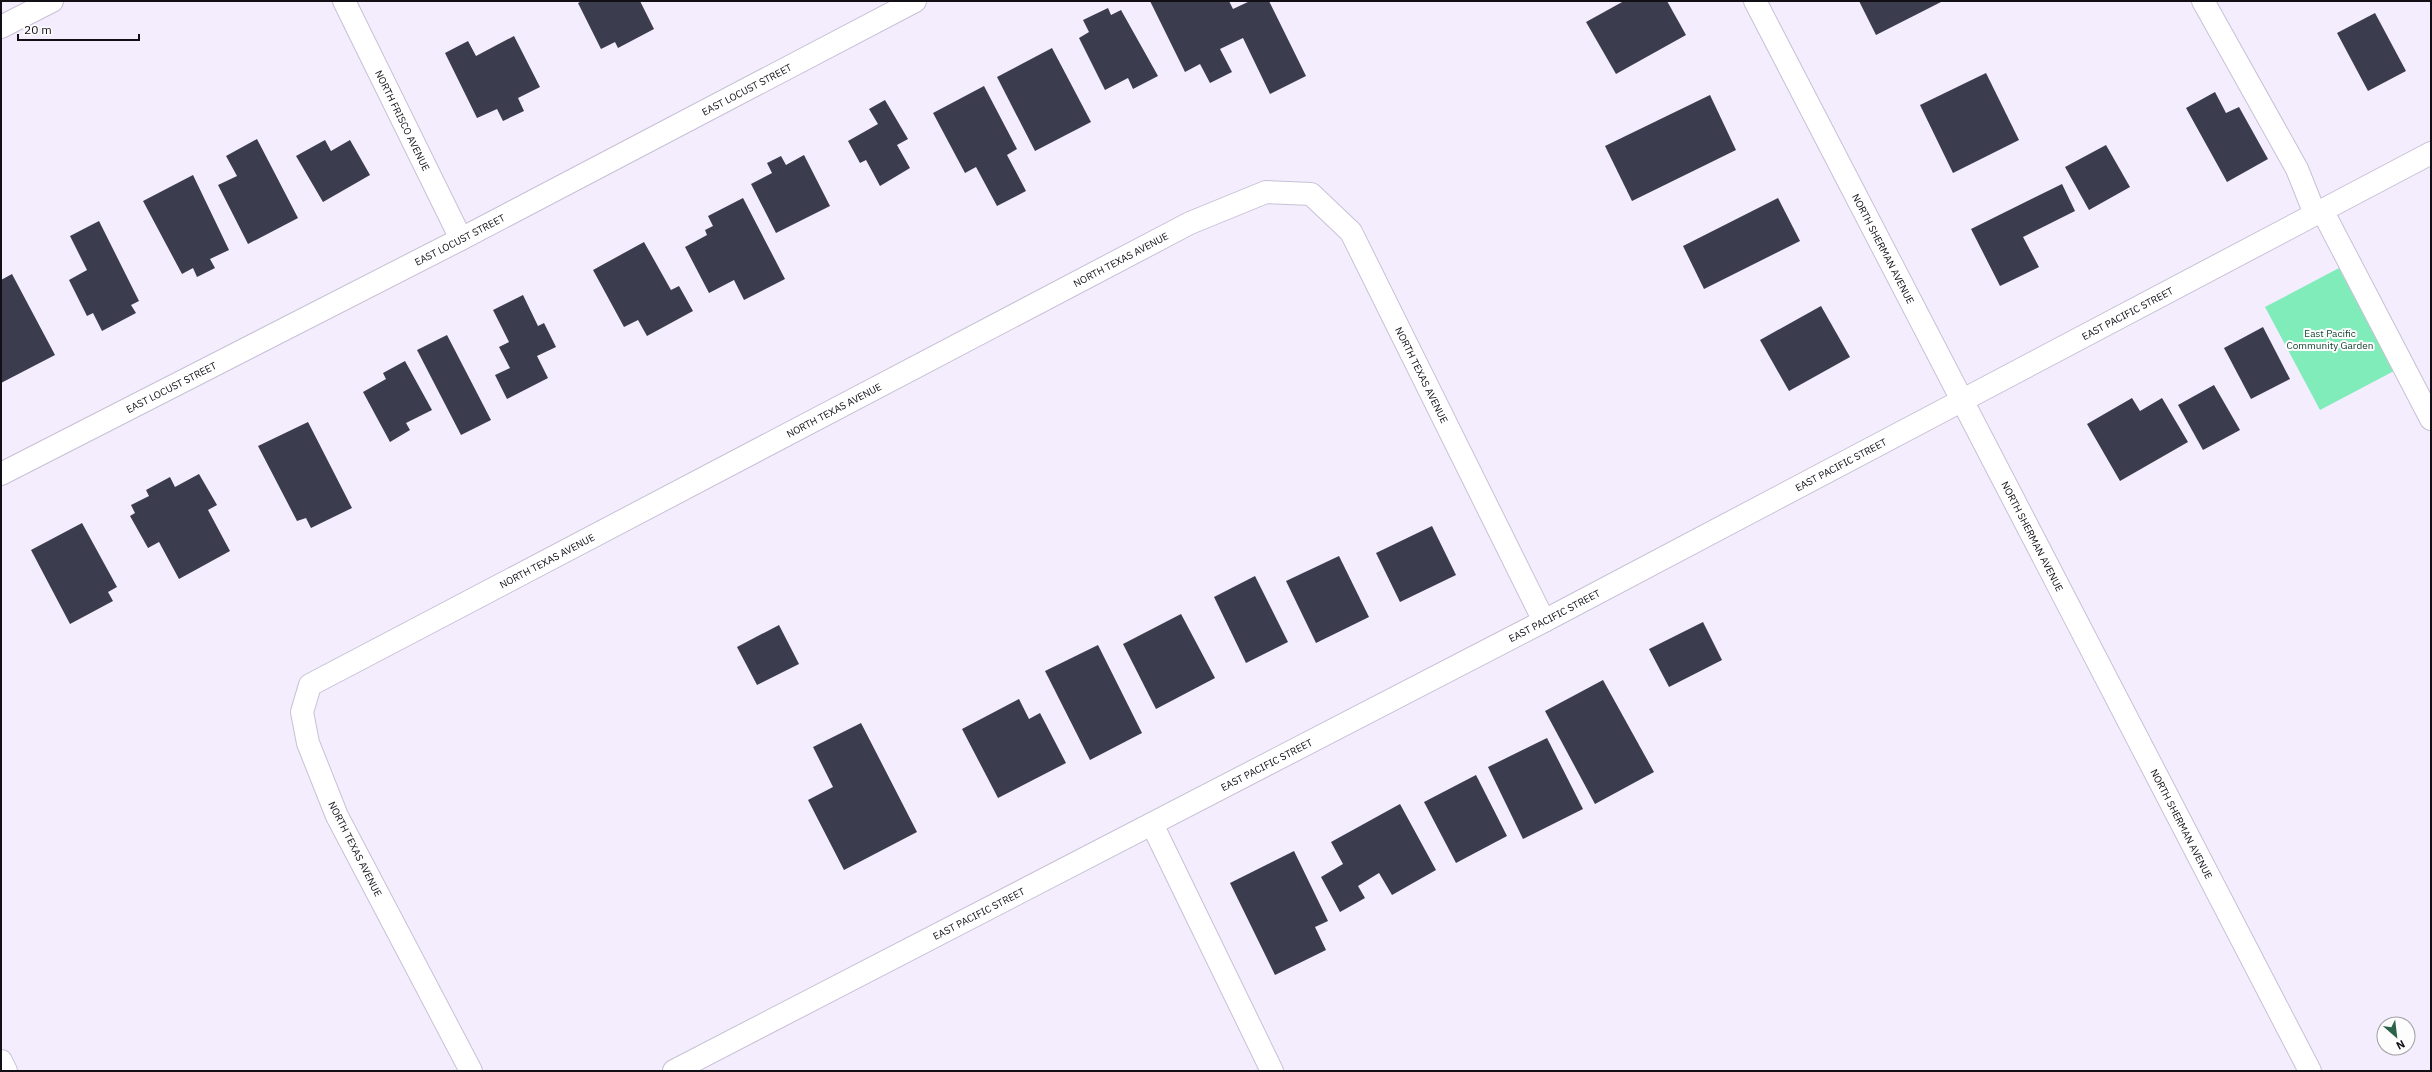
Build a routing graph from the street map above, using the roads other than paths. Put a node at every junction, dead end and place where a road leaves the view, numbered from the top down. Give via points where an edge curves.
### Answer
1 (52, 1) edge
2 (344, 1) edge
3 (916, 1) edge
4 (1755, 1) edge
5 (2203, 1) edge
6 (1, 28) edge
7 (2431, 153) edge
8 (2318, 212) junction
9 (461, 239) junction
10 (1960, 400) junction
11 (2431, 419) edge
12 (1, 474) edge
13 (1544, 621) junction
14 (1152, 824) junction
15 (1, 1061) edge
16 (6, 1071) edge
17 (471, 1071) edge
18 (674, 1071) edge
19 (1272, 1071) edge
20 (2310, 1071) edge

1 - 6 street
2 - 9 street, NORTH FRISCO AVENUE
3 - 9 street, EAST LOCUST STREET
4 - 10 street, NORTH SHERMAN AVENUE
5 - 8 street via 2298,169
7 - 8 street, EAST PACIFIC STREET
8 - 10 street, EAST PACIFIC STREET
8 - 11 street
9 - 12 street, EAST LOCUST STREET
10 - 13 street, EAST PACIFIC STREET
10 - 20 street, NORTH SHERMAN AVENUE
13 - 14 street, EAST PACIFIC STREET
13 - 17 street, NORTH TEXAS AVENUE via 1351,232 1311,194 1266,192 1190,224 310,685 302,712 308,743 337,816
14 - 18 street, EAST PACIFIC STREET
14 - 19 street
15 - 16 street

